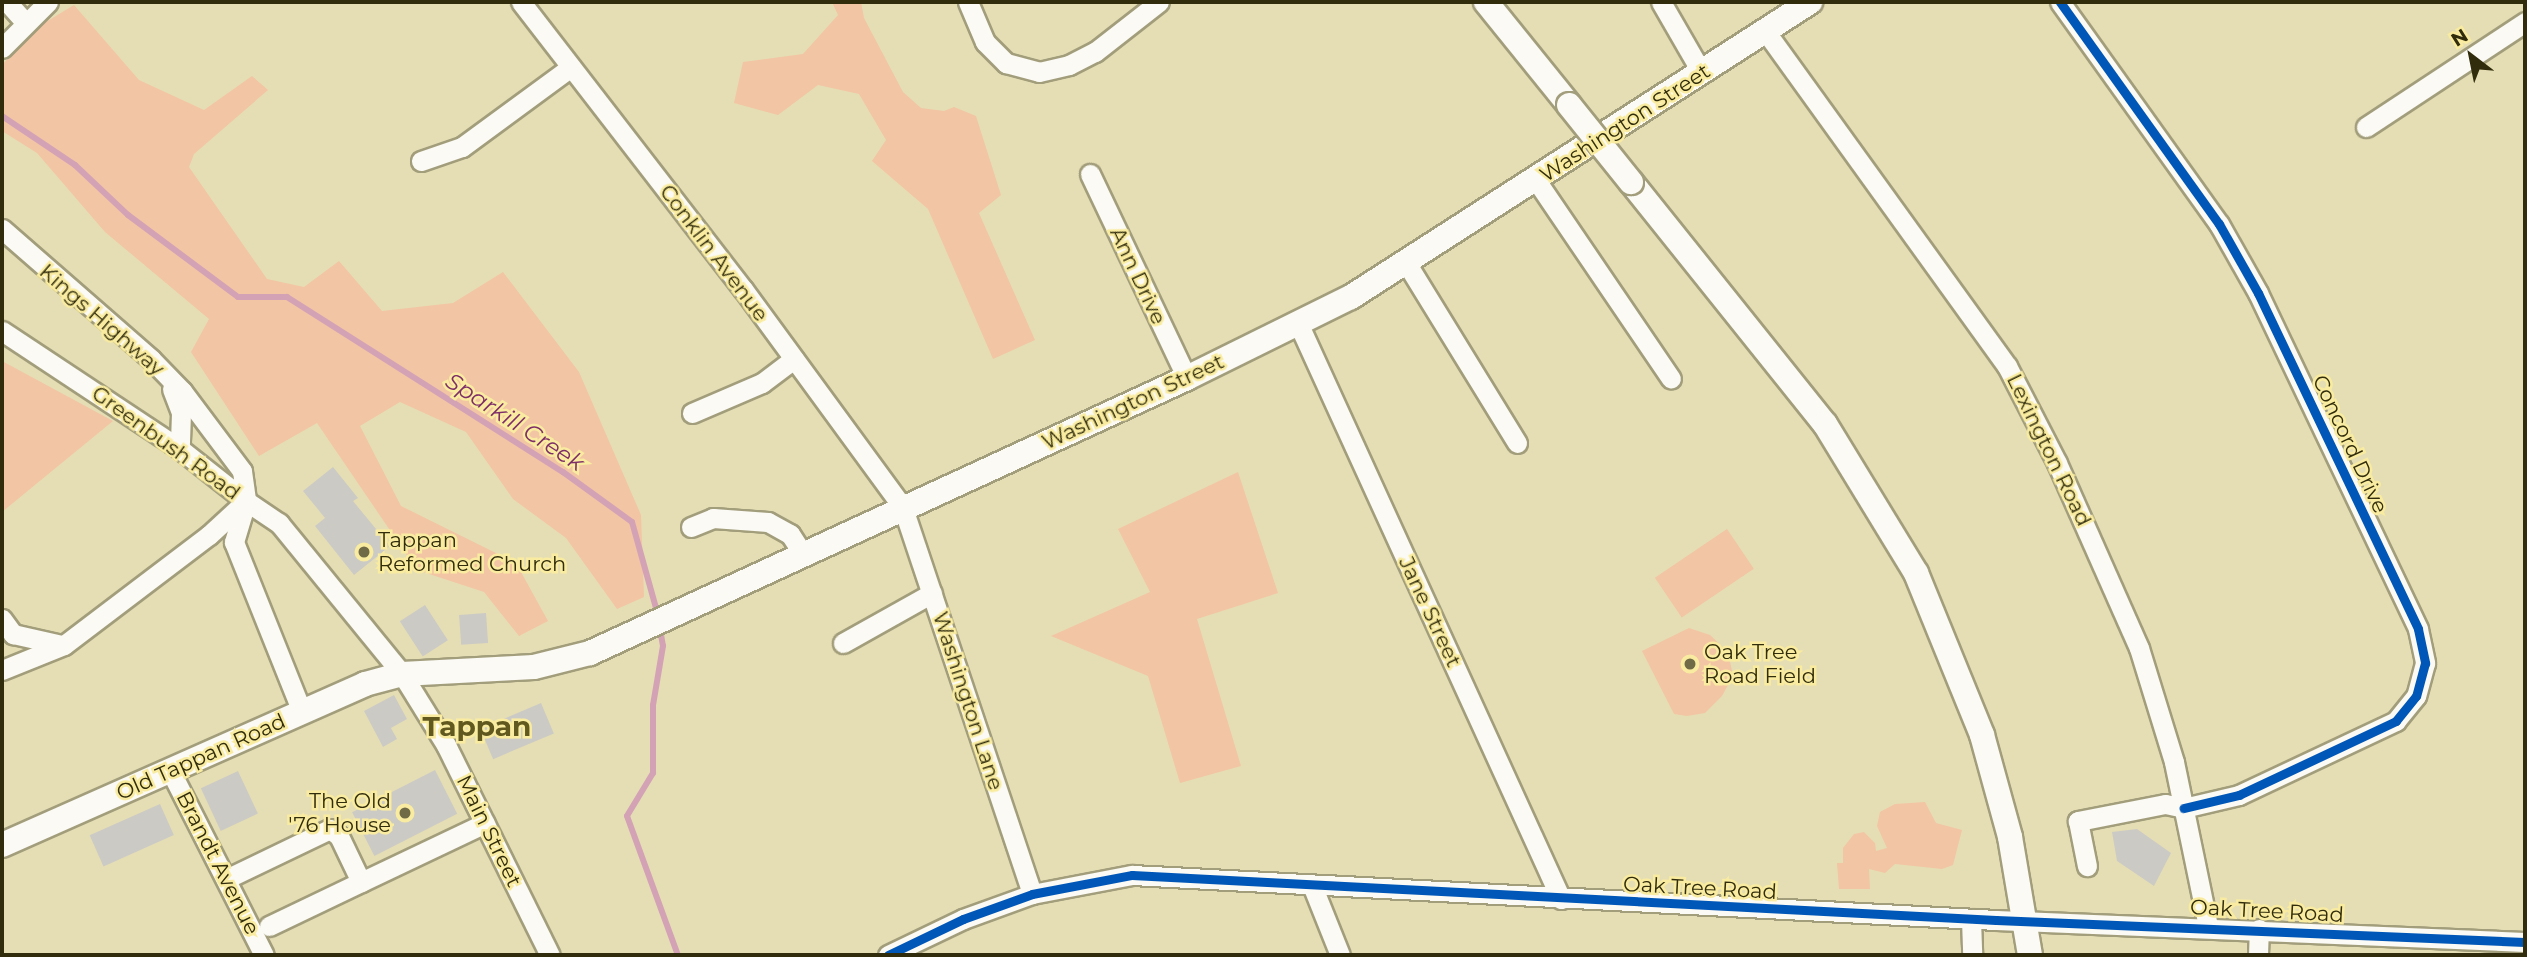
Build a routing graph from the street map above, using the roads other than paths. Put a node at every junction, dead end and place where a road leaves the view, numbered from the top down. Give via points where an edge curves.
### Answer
1 (7, 2) edge
2 (48, 2) edge
3 (521, 2) edge
4 (968, 2) edge
5 (1159, 2) edge
6 (1486, 2) edge
7 (1661, 2) edge
8 (1810, 2) edge
9 (2060, 2) edge
10 (25, 22) junction
11 (2525, 22) edge
12 (1766, 32) junction
13 (2, 48) edge
14 (571, 67) junction
15 (1702, 73) junction
16 (2366, 127) dead end
17 (421, 161) dead end
18 (1090, 174) dead end
19 (1536, 180) junction
20 (2, 229) edge
21 (1407, 264) junction
22 (1299, 325) junction
23 (2, 331) edge
24 (794, 359) junction
25 (168, 377) junction
26 (1187, 378) junction
27 (1671, 379) dead end
28 (692, 414) dead end
29 (1517, 443) dead end
30 (180, 449) junction
31 (246, 501) junction
32 (903, 508) junction
33 (691, 527) dead end
34 (803, 554) junction
35 (932, 593) junction
36 (2, 619) edge
37 (843, 643) dead end
38 (62, 645) junction
39 (2, 670) edge
40 (401, 674) junction
41 (302, 712) junction
42 (171, 772) junction
43 (2184, 808) junction
44 (485, 823) junction
45 (2, 845) edge
46 (2087, 866) dead end
47 (226, 879) junction
48 (361, 882) junction
49 (1312, 885) junction
50 (1032, 894) junction
51 (1561, 899) junction
52 (1971, 919) junction
53 (2026, 920) junction
54 (269, 926) dead end
55 (2208, 926) junction
56 (2259, 929) junction
57 (2525, 942) edge
58 (264, 955) edge
59 (550, 955) edge
60 (888, 955) edge
61 (1340, 955) edge
62 (1972, 955) edge
63 (2030, 955) edge
64 (2258, 955) edge

1 - 10 street
2 - 10 street
3 - 14 street, Conklin Avenue
4 - 5 street via 985,42 1006,63 1039,72 1095,52
6 - 53 main road, bridge via 1812,407 1900,543 1945,637 1982,735 2010,837
7 - 15 street
8 - 12 main road, Washington Street
9 - 43 street, Concord Drive via 2220,224 2418,629 2425,663 2416,696 2396,721 2239,795
10 - 13 street
11 - 16 street
12 - 15 main road, Washington Street
12 - 43 street, Lexington Road via 2007,366 2057,463 2139,648
14 - 17 street via 462,148
14 - 24 street, Conklin Avenue
15 - 19 main road, Washington Street
18 - 26 street, Ann Drive
19 - 21 main road, Washington Street
19 - 27 street
20 - 25 street, Kings Highway
21 - 22 main road, Washington Street
21 - 29 street
22 - 26 main road, Washington Street
22 - 51 street, Jane Street
23 - 30 street, Greenbush Road
24 - 28 street via 762,383
24 - 32 street, Conklin Avenue
25 - 30 street via 181,413
25 - 31 street, Kings Highway via 242,471
26 - 32 main road, Washington Street
30 - 31 street, Greenbush Road
31 - 38 street via 209,535
31 - 40 street via 279,523
31 - 41 street, Greenbush Road via 234,542
32 - 34 main road, Washington Street
32 - 35 street, Washington Lane
33 - 34 street via 713,518 768,522 790,534
34 - 40 main road, Washington Street via 590,653 534,667
35 - 37 street
35 - 50 street, Washington Lane
36 - 38 street via 13,634
38 - 39 street
40 - 41 main road, Old Tappan Road via 365,684
40 - 44 street, Main Street via 429,713
41 - 42 main road, Old Tappan Road
42 - 45 main road, Old Tappan Road
42 - 47 street, Brandt Avenue
43 - 46 street, Concord Drive via 2165,804 2078,821
43 - 55 street, Lexington Road
44 - 48 street
44 - 59 street, Main Street
47 - 48 street via 330,830 339,836
47 - 58 street, Brandt Avenue
48 - 54 street
49 - 50 street, Oak Tree Road via 1132,876
49 - 51 street, Oak Tree Road
49 - 61 street
50 - 60 street, Oak Tree Road via 963,919
51 - 52 street, Oak Tree Road
52 - 53 street, Oak Tree Road
52 - 62 street
53 - 55 street, Oak Tree Road
53 - 63 main road
55 - 56 street, Oak Tree Road
56 - 57 street, Oak Tree Road
56 - 64 street

